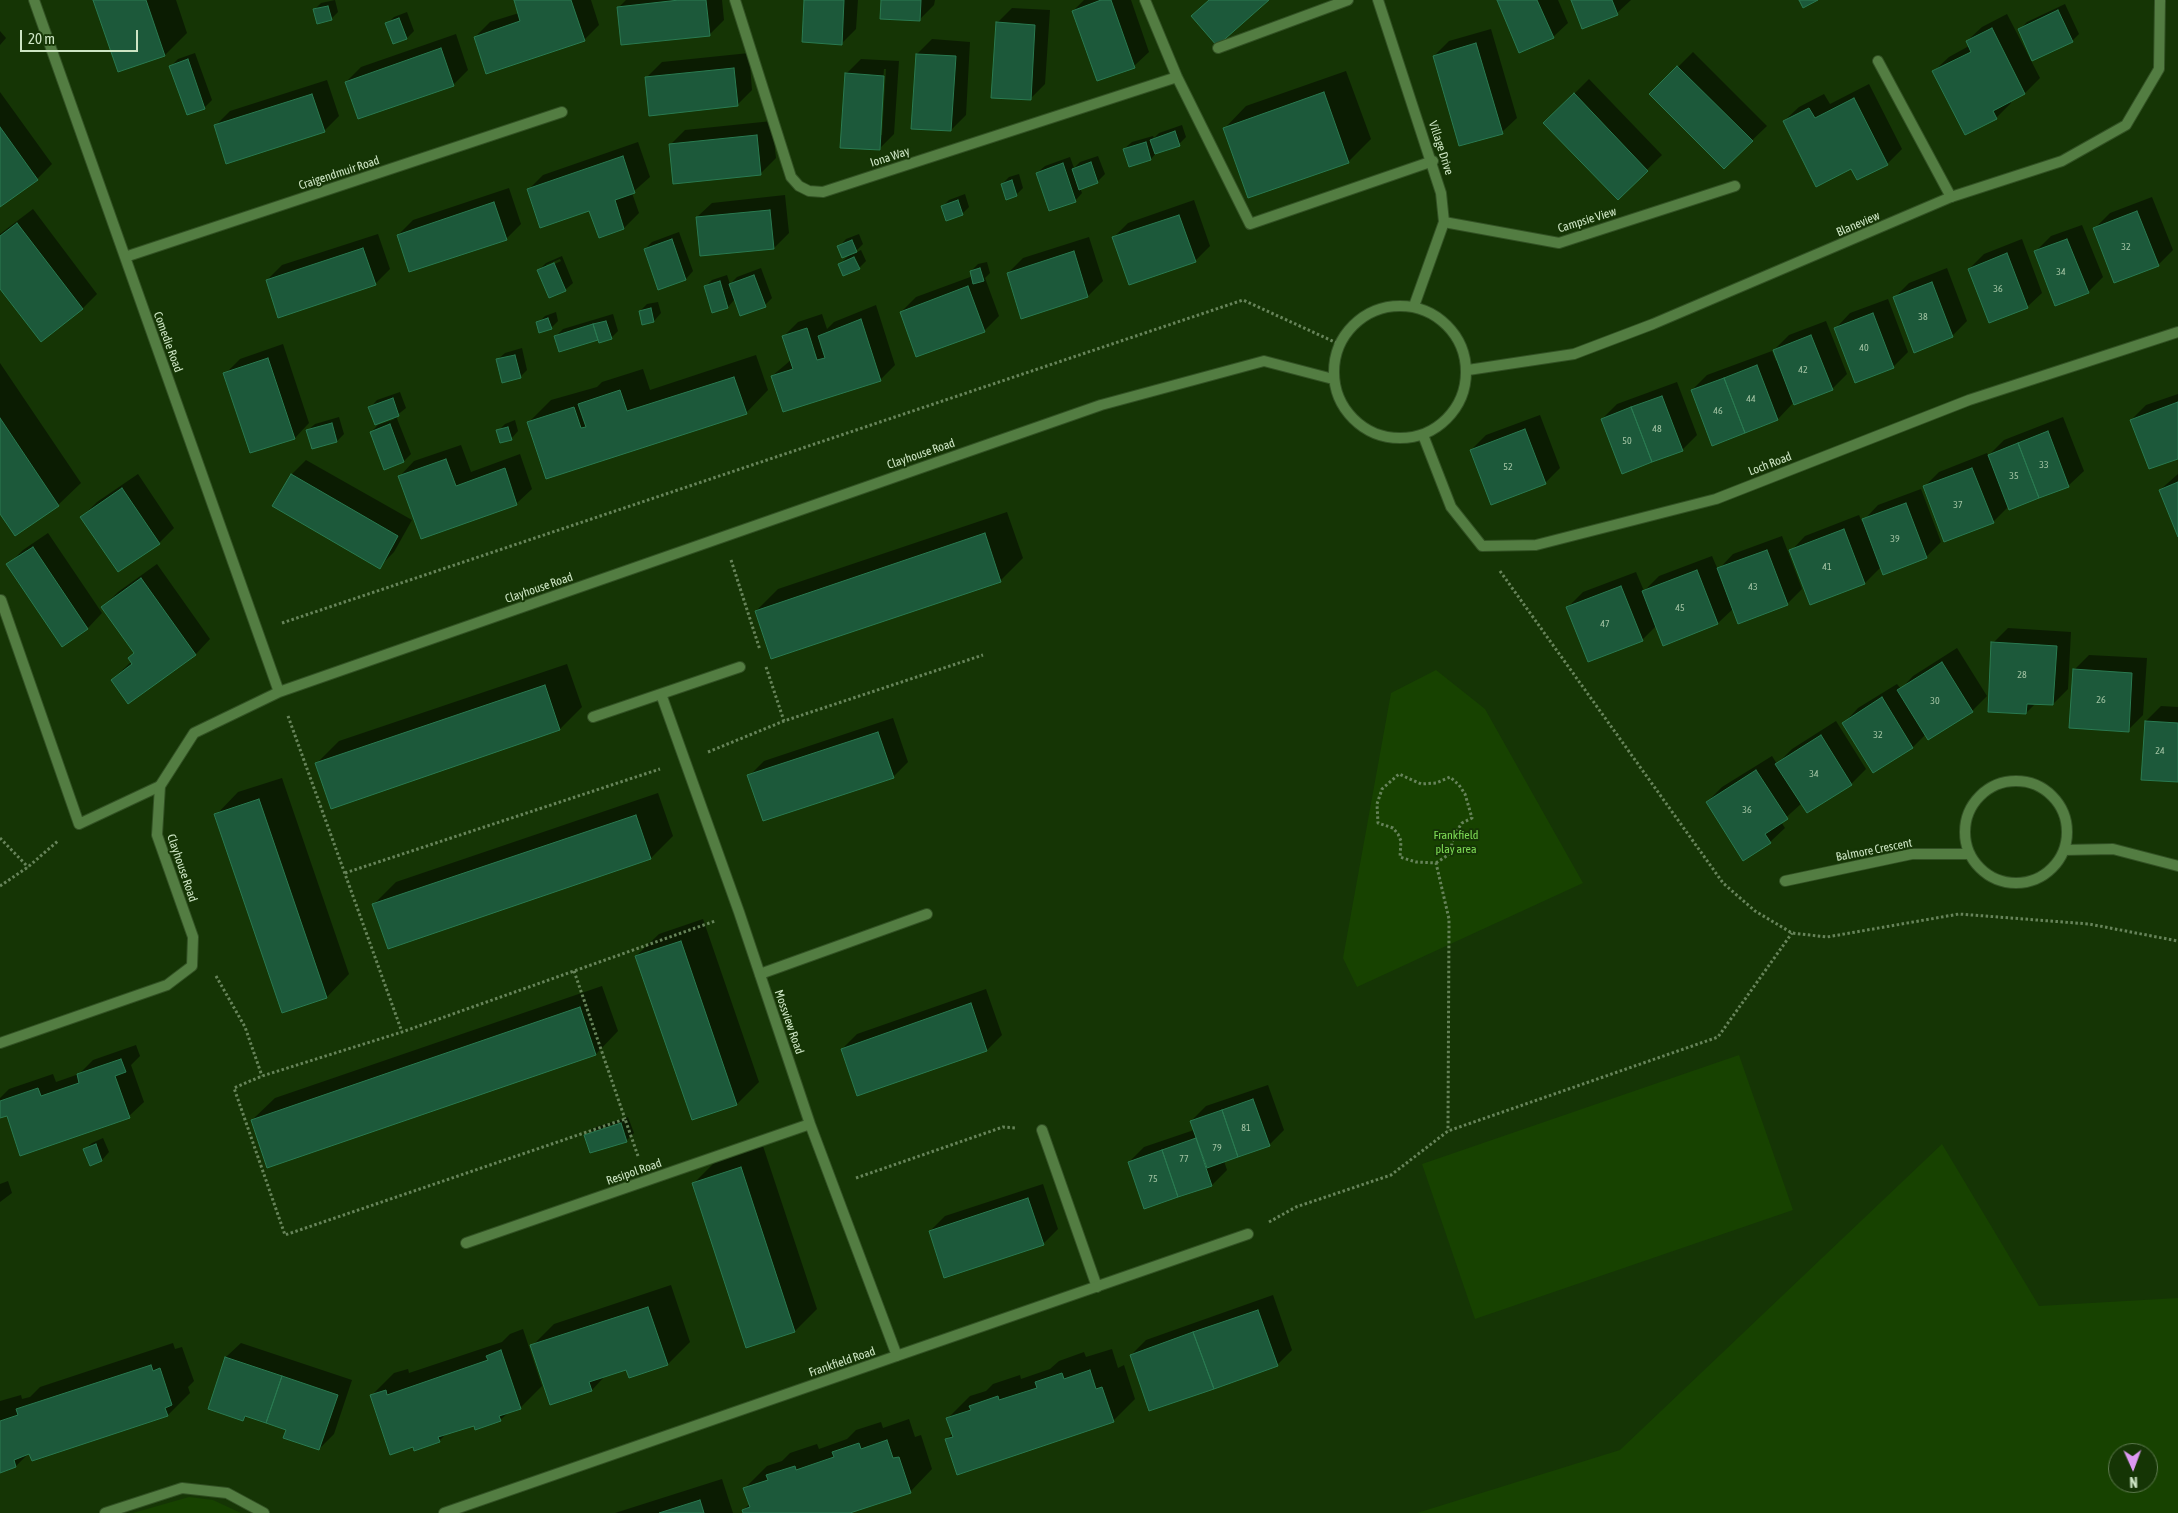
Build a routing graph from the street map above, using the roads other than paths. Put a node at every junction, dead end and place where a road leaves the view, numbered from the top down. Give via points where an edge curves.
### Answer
1 (34, 0) edge
2 (735, 0) edge
3 (1145, 0) edge
4 (1348, 0) edge
5 (1378, 0) edge
6 (2160, 0) edge
7 (1218, 48) dead end
8 (1878, 61) dead end
9 (1177, 77) junction
10 (562, 112) dead end
11 (1433, 161) junction
12 (1735, 186) dead end
13 (1952, 198) junction
14 (1444, 222) junction
15 (125, 257) junction
16 (1414, 306) junction
17 (2178, 332) edge
18 (1468, 370) junction
19 (1333, 380) junction
20 (1423, 436) junction
21 (1, 600) edge
22 (740, 667) dead end
23 (279, 692) junction
24 (661, 694) junction
25 (593, 717) dead end
26 (160, 786) junction
27 (2064, 850) junction
28 (1970, 854) junction
29 (2178, 866) edge
30 (1785, 881) dead end
31 (926, 914) dead end
32 (760, 974) junction
33 (0, 1043) edge
34 (810, 1124) junction
35 (1042, 1130) road end
36 (1248, 1234) road end
37 (466, 1243) dead end
38 (1097, 1287) junction
39 (897, 1356) junction
40 (105, 1513) edge
41 (264, 1513) edge
42 (444, 1513) edge

1 - 15 street, Comedie Road
2 - 9 street, Iona Way via 791,177 809,191 823,192
3 - 9 street
4 - 7 street
5 - 11 street, Village Drive
6 - 13 street, Blaneview via 2159,69 2126,125 2062,161
8 - 13 street
9 - 11 street via 1250,224
10 - 15 street, Craigendmuir Road
11 - 14 street, Village Drive via 1442,193
12 - 14 street, Campsie View via 1558,243
13 - 18 street, Blaneview via 1574,354
14 - 16 street, Village Drive
15 - 23 street, Comedie Road
16 - 18 street via 1452,329 1464,349
16 - 19 street via 1387,305 1361,317 1338,344
17 - 20 street, Loch Road via 1969,400 1716,499 1536,545 1482,546 1451,508
18 - 20 street via 1466,388 1446,422
19 - 20 street via 1344,410 1367,431 1392,439
19 - 23 street, Clayhouse Road via 1264,361 1101,405
21 - 26 street via 79,824
22 - 24 street
23 - 26 street, Clayhouse Road via 194,733
24 - 25 street
24 - 32 street, Mossview Road
26 - 33 street, Clayhouse Road via 157,835 193,937 192,966 167,985
27 - 28 street via 2056,865 2043,876 2018,883 1993,878 1979,868
27 - 28 street via 2067,834 2065,817 2058,802 2046,790 2031,783 2014,781 1998,784 1983,792 1972,805 1966,829
27 - 29 street via 2113,849
28 - 30 street, Balmore Crescent via 1912,854
31 - 32 street
32 - 34 street, Mossview Road
34 - 37 street, Resipol Road
34 - 39 street, Mossview Road
35 - 38 street
36 - 38 street, Frankfield Road
38 - 39 street, Frankfield Road
39 - 42 street, Frankfield Road
40 - 41 street via 182,1488 227,1494

